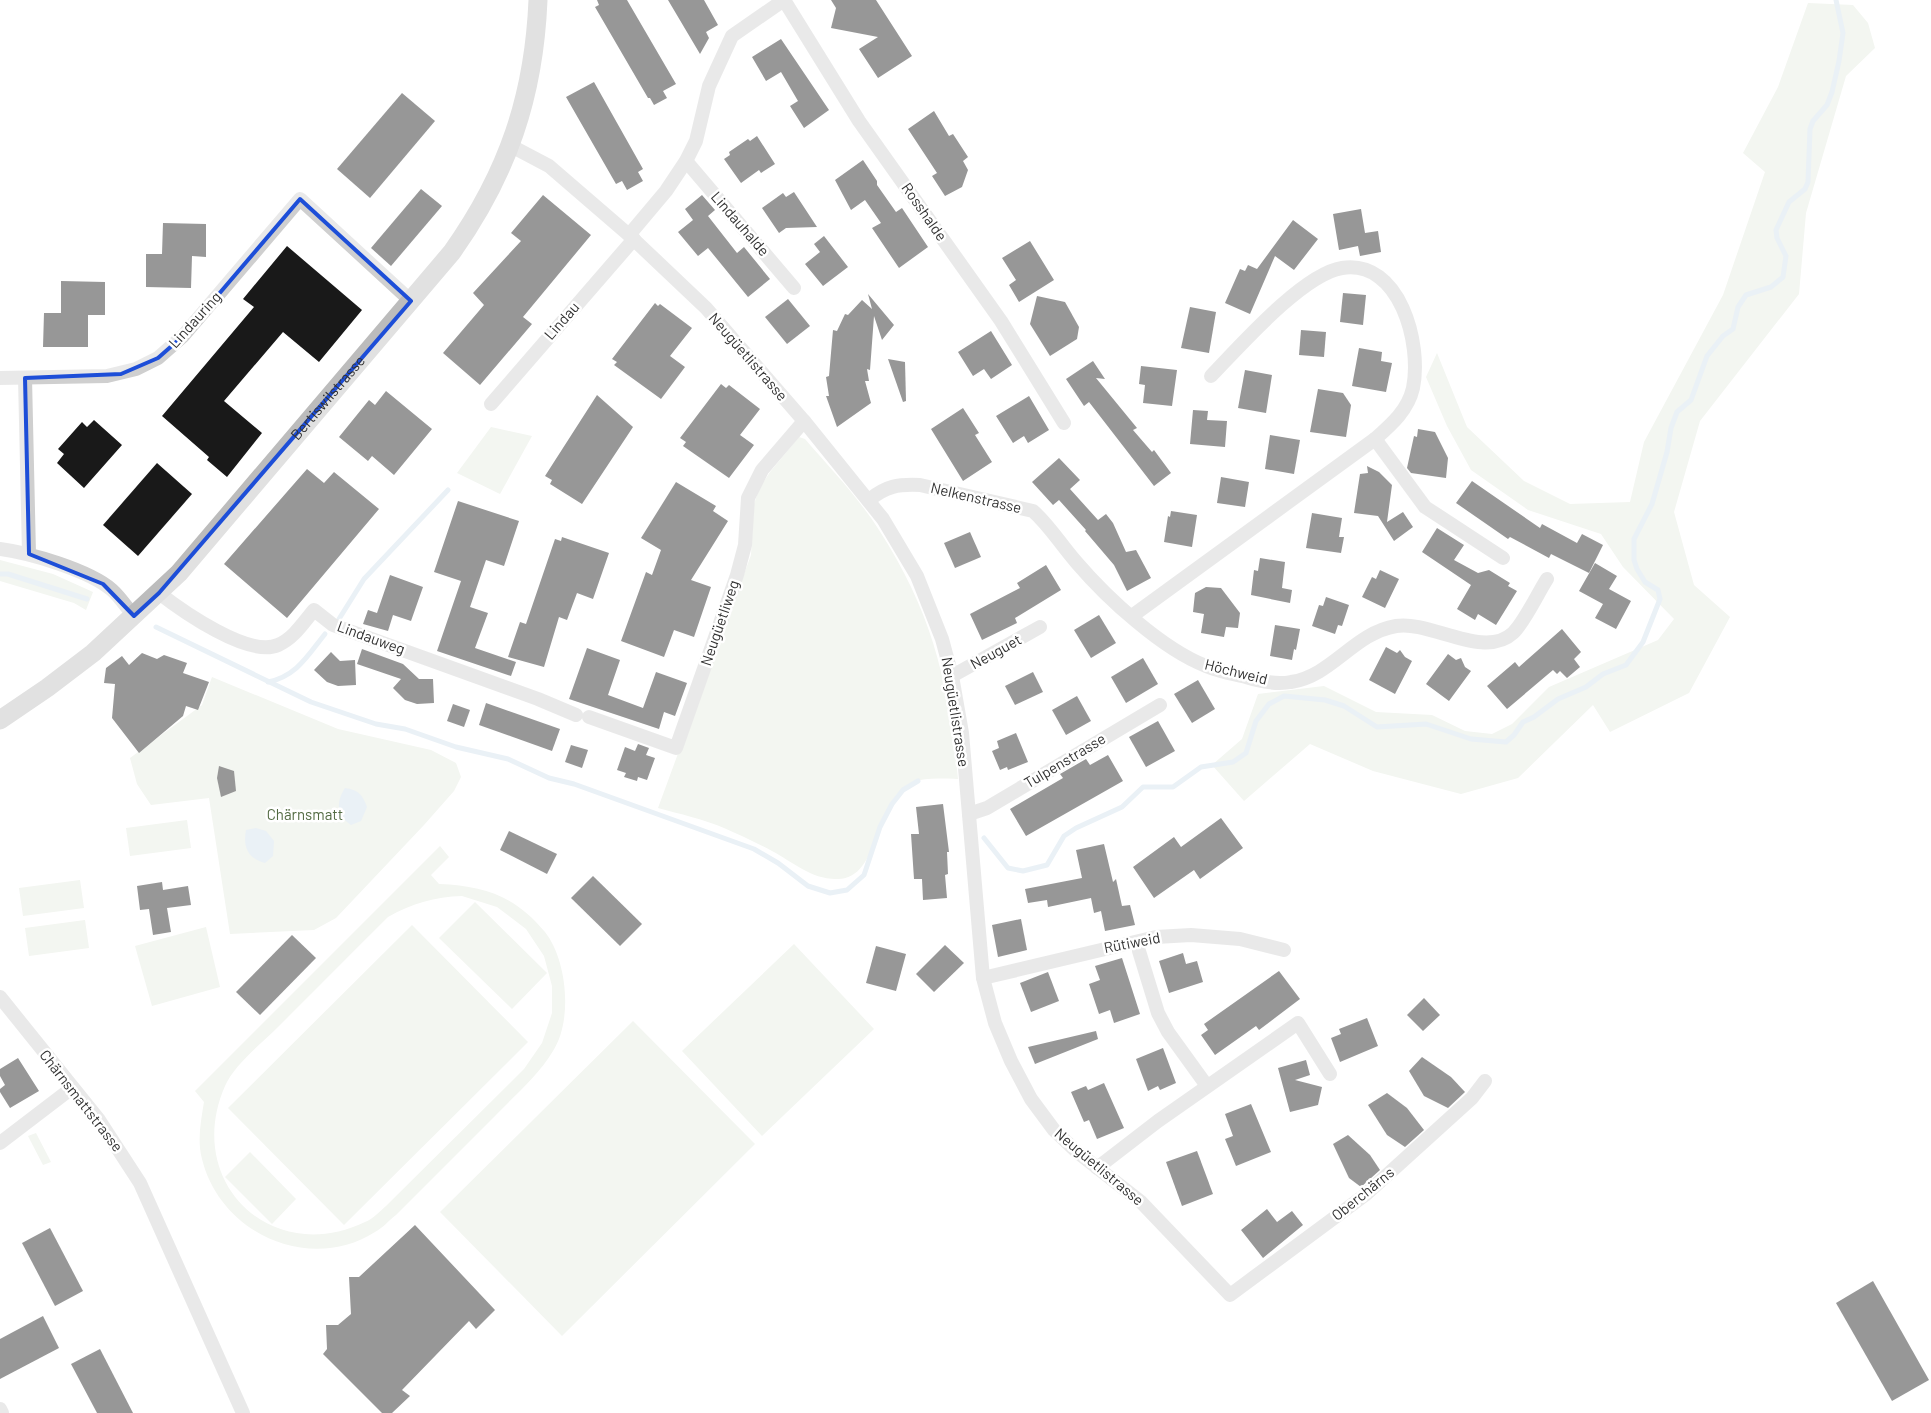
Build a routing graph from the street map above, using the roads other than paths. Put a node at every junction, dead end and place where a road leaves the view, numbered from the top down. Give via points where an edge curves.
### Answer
1 (538, 0) edge
2 (784, 0) edge
3 (511, 146) junction
4 (686, 161) junction
5 (632, 237) junction
6 (794, 288) dead end
7 (411, 302) junction
8 (1211, 376) dead end
9 (0, 378) edge
10 (24, 378) junction
11 (491, 404) dead end
12 (804, 421) junction
13 (1064, 424) dead end
14 (1375, 439) junction
15 (869, 500) junction
16 (0, 548) edge
17 (29, 554) junction
18 (1502, 558) dead end
19 (1548, 579) dead end
20 (159, 593) junction
21 (134, 616) junction
22 (1132, 616) junction
23 (1040, 627) dead end
24 (952, 676) junction
25 (1160, 705) dead end
26 (583, 716) joint
27 (0, 720) edge
28 (969, 814) junction
29 (1284, 950) dead end
30 (1139, 951) dead end
31 (983, 978) junction
32 (0, 997) edge
33 (1330, 1074) dead end
34 (1485, 1081) dead end
35 (1208, 1086) junction
36 (72, 1088) junction
37 (0, 1143) edge
38 (1097, 1168) junction
39 (1230, 1295) joint
40 (0, 1409) edge
41 (2, 1413) edge
42 (243, 1413) edge

1 - 3 main road, Bertiswilstrasse via 531,74
2 - 4 street, Rosshalde via 732,36 710,86 696,141
2 - 13 street, Rosshalde via 859,121 1001,321
3 - 5 street, Neugüetlistrasse via 548,166
3 - 7 main road, Bertiswilstrasse via 493,186 469,226
4 - 5 street, Rosshalde
4 - 6 street, Lindauhalde
5 - 11 street, Lindau
5 - 12 street, Neugüetlistrasse via 706,308
7 - 10 street, Lindauring via 300,199 183,336 158,358 121,374
7 - 20 main road, Bertiswilstrasse
8 - 14 street via 1312,280 1342,268 1369,271 1392,290 1405,311 1414,376 1403,411
9 - 10 street, Lindauring
10 - 17 street
12 - 15 street, Neugüetlistrasse
12 - 26 street, Neugüetliweg via 762,470 748,498 746,545 676,748
14 - 18 street via 1425,508
14 - 22 street
15 - 22 street, Nelkenstrasse via 888,487 920,485 1033,511 1076,562
15 - 24 street, Neugüetlistrasse via 917,576 942,639
16 - 17 street
17 - 21 street via 103,584
19 - 22 street, Höchweid via 1512,633 1498,641 1484,643 1419,627 1397,626 1364,637 1319,672 1290,682 1260,681 1205,666 1165,642
20 - 21 main road, Bertiswilstrasse
20 - 26 street, Lindauweg via 207,625 259,647 272,647 289,638 314,610 333,625
21 - 27 main road, Bertiswilstrasse via 70,671
23 - 24 street, Neuguet
24 - 28 street, Neugüetlistrasse via 962,733
25 - 28 street, Tulpenstrasse via 988,808
28 - 31 street, Neugüetlistrasse
29 - 31 street, Rütiweid via 1231,938 1156,937
30 - 35 street via 1158,1013
31 - 38 street, Neugüetlistrasse via 1001,1038 1031,1100 1054,1130
32 - 36 street, Chärnsmattstrasse
33 - 35 street via 1298,1023
34 - 39 street, Oberchärns via 1472,1098 1365,1195
35 - 38 street
36 - 37 street
36 - 42 street, Chärnsmattstrasse via 99,1120 140,1183
38 - 39 street, Neugüetlistrasse via 1142,1202
40 - 41 street

